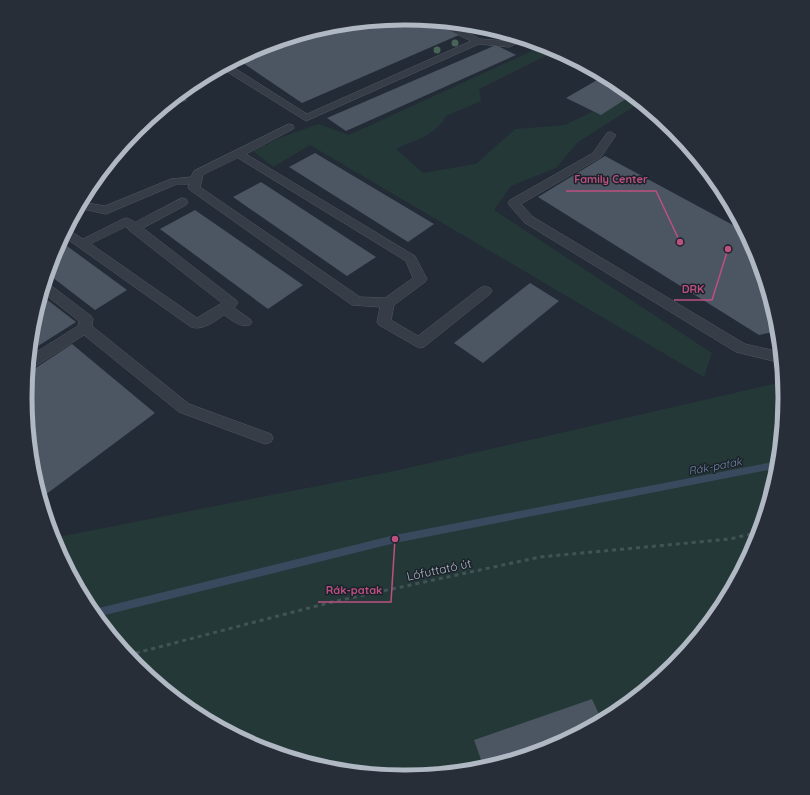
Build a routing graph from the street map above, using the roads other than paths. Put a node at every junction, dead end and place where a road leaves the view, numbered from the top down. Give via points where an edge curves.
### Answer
1 (452, 28) edge
2 (478, 40) junction
3 (514, 42) edge
4 (229, 69) edge
5 (289, 127) dead end
6 (611, 135) dead end
7 (238, 154) junction
8 (196, 180) junction
9 (182, 202) dead end
10 (85, 206) edge
11 (134, 228) junction
12 (70, 235) edge
13 (82, 244) junction
14 (48, 290) edge
15 (485, 292) dead end
16 (388, 303) junction
17 (224, 308) junction
18 (244, 322) dead end
19 (85, 328) junction
20 (775, 356) edge
21 (35, 359) edge
22 (265, 438) dead end

1 - 2 lane
2 - 3 lane via 509,44
2 - 4 lane via 306,118
5 - 7 lane
6 - 20 lane via 597,155 514,204 529,220 741,348
7 - 8 lane via 198,173
7 - 16 lane via 411,259 420,279
8 - 10 lane via 175,181 106,210
8 - 16 lane via 194,188 357,302
9 - 11 lane
11 - 13 lane via 126,222
11 - 17 lane via 231,303
12 - 13 lane
13 - 17 lane via 196,324
14 - 19 lane via 86,319
15 - 16 lane via 418,343 384,322
17 - 18 lane
19 - 21 lane
19 - 22 lane via 184,408

